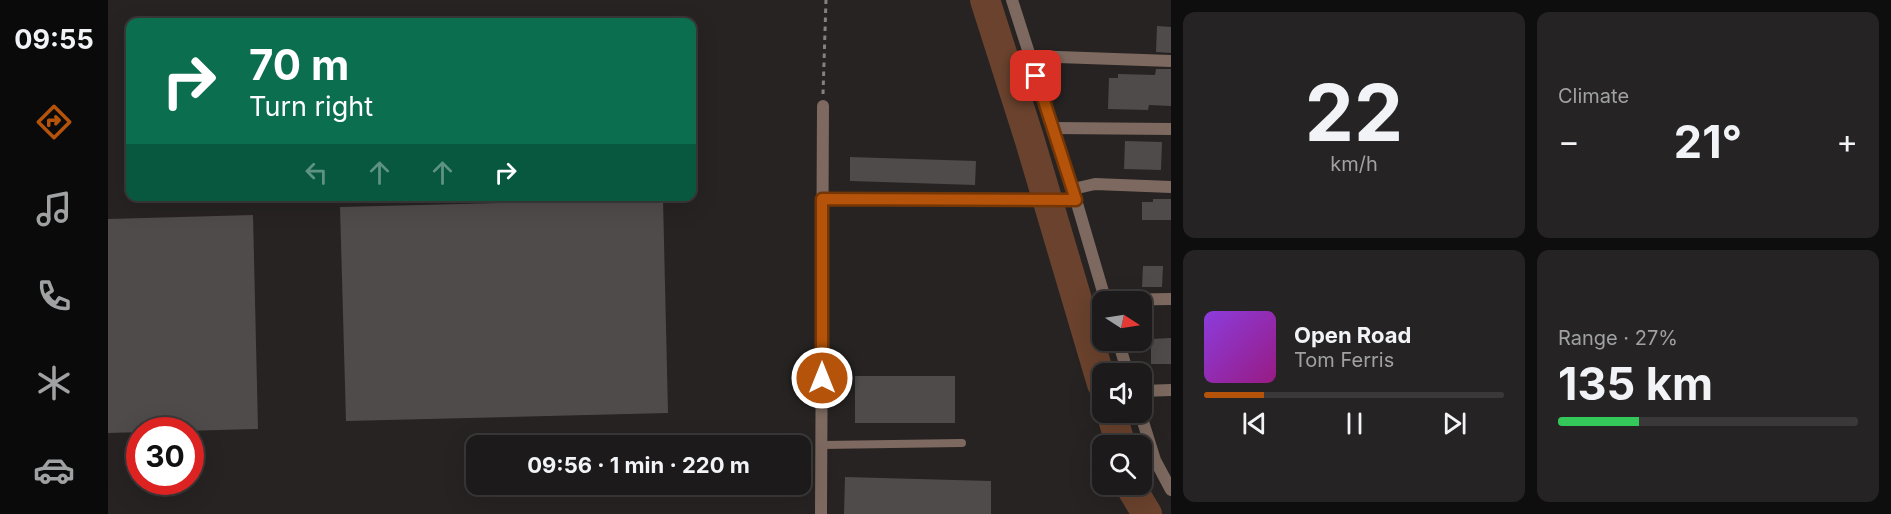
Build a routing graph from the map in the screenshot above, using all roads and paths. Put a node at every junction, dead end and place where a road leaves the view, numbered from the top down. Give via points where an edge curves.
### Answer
1 (826, 0) edge
2 (1012, 0) edge
3 (1030, 56) junction
4 (1171, 61) edge
5 (823, 106) joint
6 (1053, 128) junction
7 (1171, 129) edge
8 (1171, 187) edge
9 (1075, 194) junction
10 (822, 199) junction
11 (1103, 291) edge
12 (1171, 299) edge
13 (1152, 300) edge
14 (1171, 390) edge
15 (1152, 391) edge
16 (1143, 423) edge
17 (962, 443) dead end
18 (822, 445) junction
19 (1171, 490) edge
20 (821, 514) edge

1 - 5 path
2 - 3 street
3 - 4 street
3 - 6 street
5 - 10 street
6 - 7 street
6 - 9 street
8 - 9 street via 1095,184
9 - 10 street via 1057,200
9 - 11 street
10 - 18 street
12 - 13 street
14 - 15 street
16 - 19 street via 1155,460
17 - 18 lane
18 - 20 street

